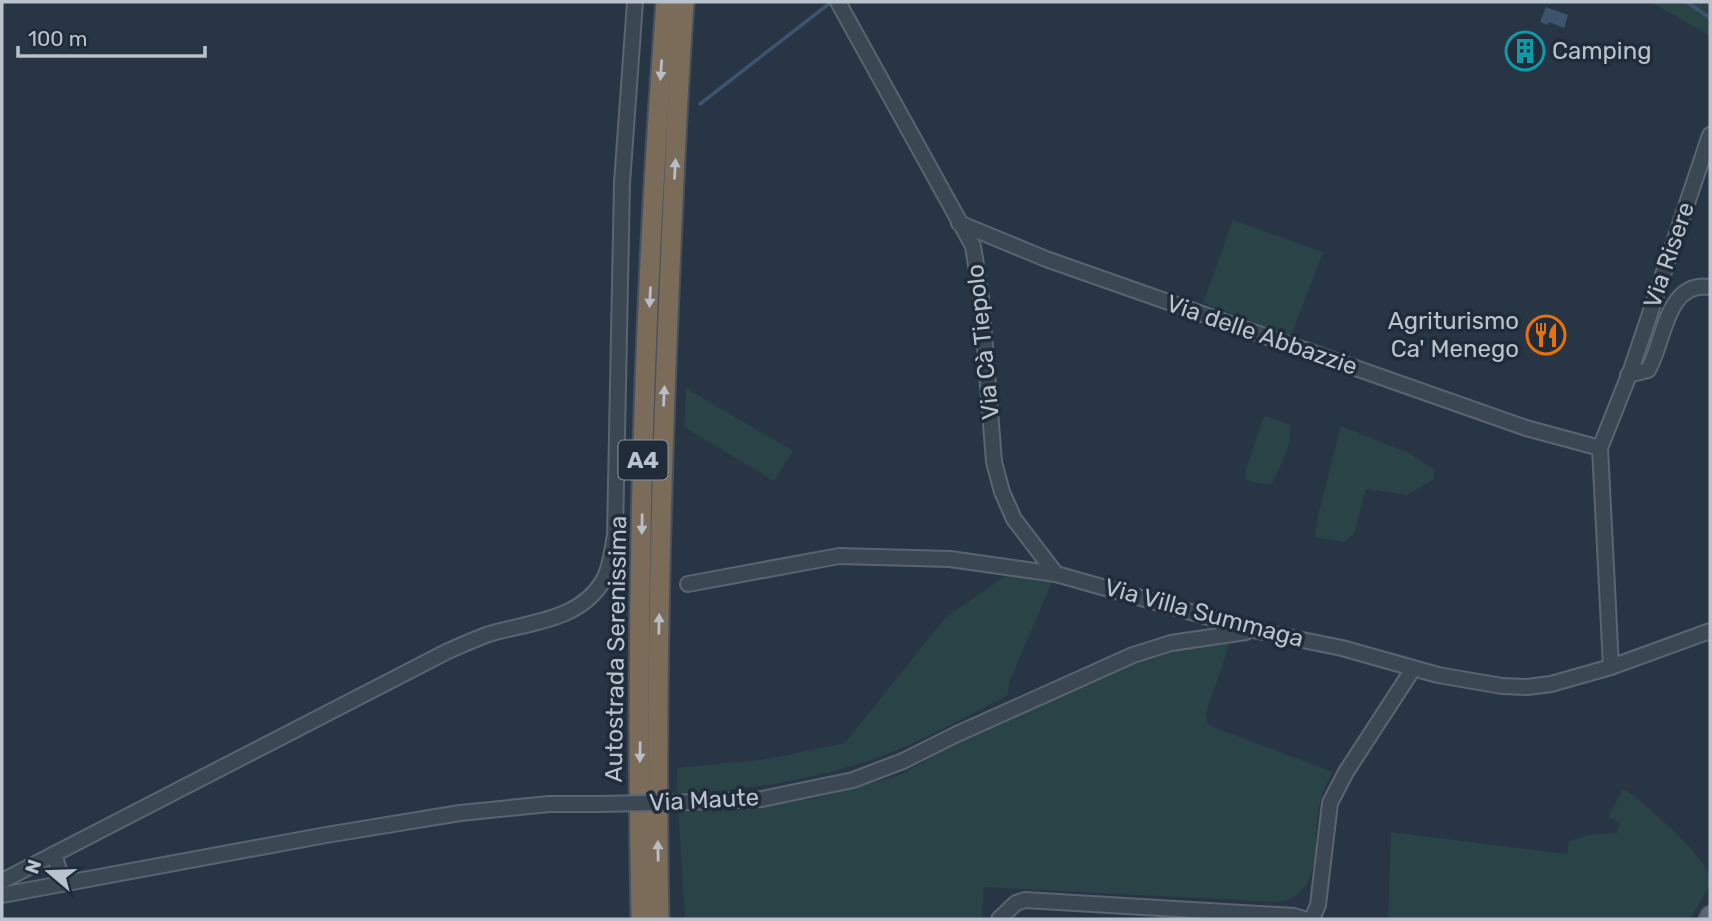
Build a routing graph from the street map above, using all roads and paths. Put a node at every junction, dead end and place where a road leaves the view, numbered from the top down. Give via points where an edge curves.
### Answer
1 (635, 2) edge
2 (666, 2) edge
3 (684, 2) edge
4 (838, 2) edge
5 (1710, 135) edge
6 (959, 223) junction
7 (1710, 287) edge
8 (1628, 375) junction
9 (1600, 448) junction
10 (1056, 574) junction
11 (688, 584) dead end
12 (1195, 613) junction
13 (1258, 631) junction
14 (1710, 631) edge
15 (1191, 639) junction
16 (1611, 667) junction
17 (1413, 669) junction
18 (54, 853) junction
19 (3, 878) edge
20 (69, 882) junction
21 (2, 895) edge
22 (1710, 915) edge
23 (640, 919) edge
24 (659, 919) edge
25 (999, 919) edge
26 (1304, 919) edge
27 (1312, 919) edge
28 (1708, 919) edge

1 - 18 street via 622,183 615,535 604,579 580,607 449,651
2 -> 23 highway, Autostrada Serenissima / A4 via 643,453
24 -> 3 highway, Autostrada Serenissima / A4 via 662,452
4 - 6 street, Via Cà Tiepolo
5 - 8 street, Via Risere
6 - 9 street, Via delle Abbazzie via 1046,259 1513,424
6 - 10 street, Via Cà Tiepolo via 973,246 977,264 994,462 1002,492 1014,519
7 - 8 street, Via Risere via 1681,295 1648,370
8 - 9 street, Via Risere
9 - 16 street
10 - 11 street, Via Villa Summaga via 950,559 839,556
10 - 12 street, Via Villa Summaga
12 - 13 street, Via Villa Summaga
12 - 15 street
13 - 15 street, Via Maute
13 - 17 street, Via Villa Summaga
14 - 16 street, Via Villa Summaga
15 - 20 street, Via Maute, bridge via 1133,654 853,780 762,799 549,804 460,813
16 - 17 street, Via Villa Summaga via 1527,687
17 - 27 street via 1330,803 1318,905
18 - 19 street
18 - 20 street
20 - 21 street, Via Maute
22 - 28 main road
25 - 26 street via 1026,900

